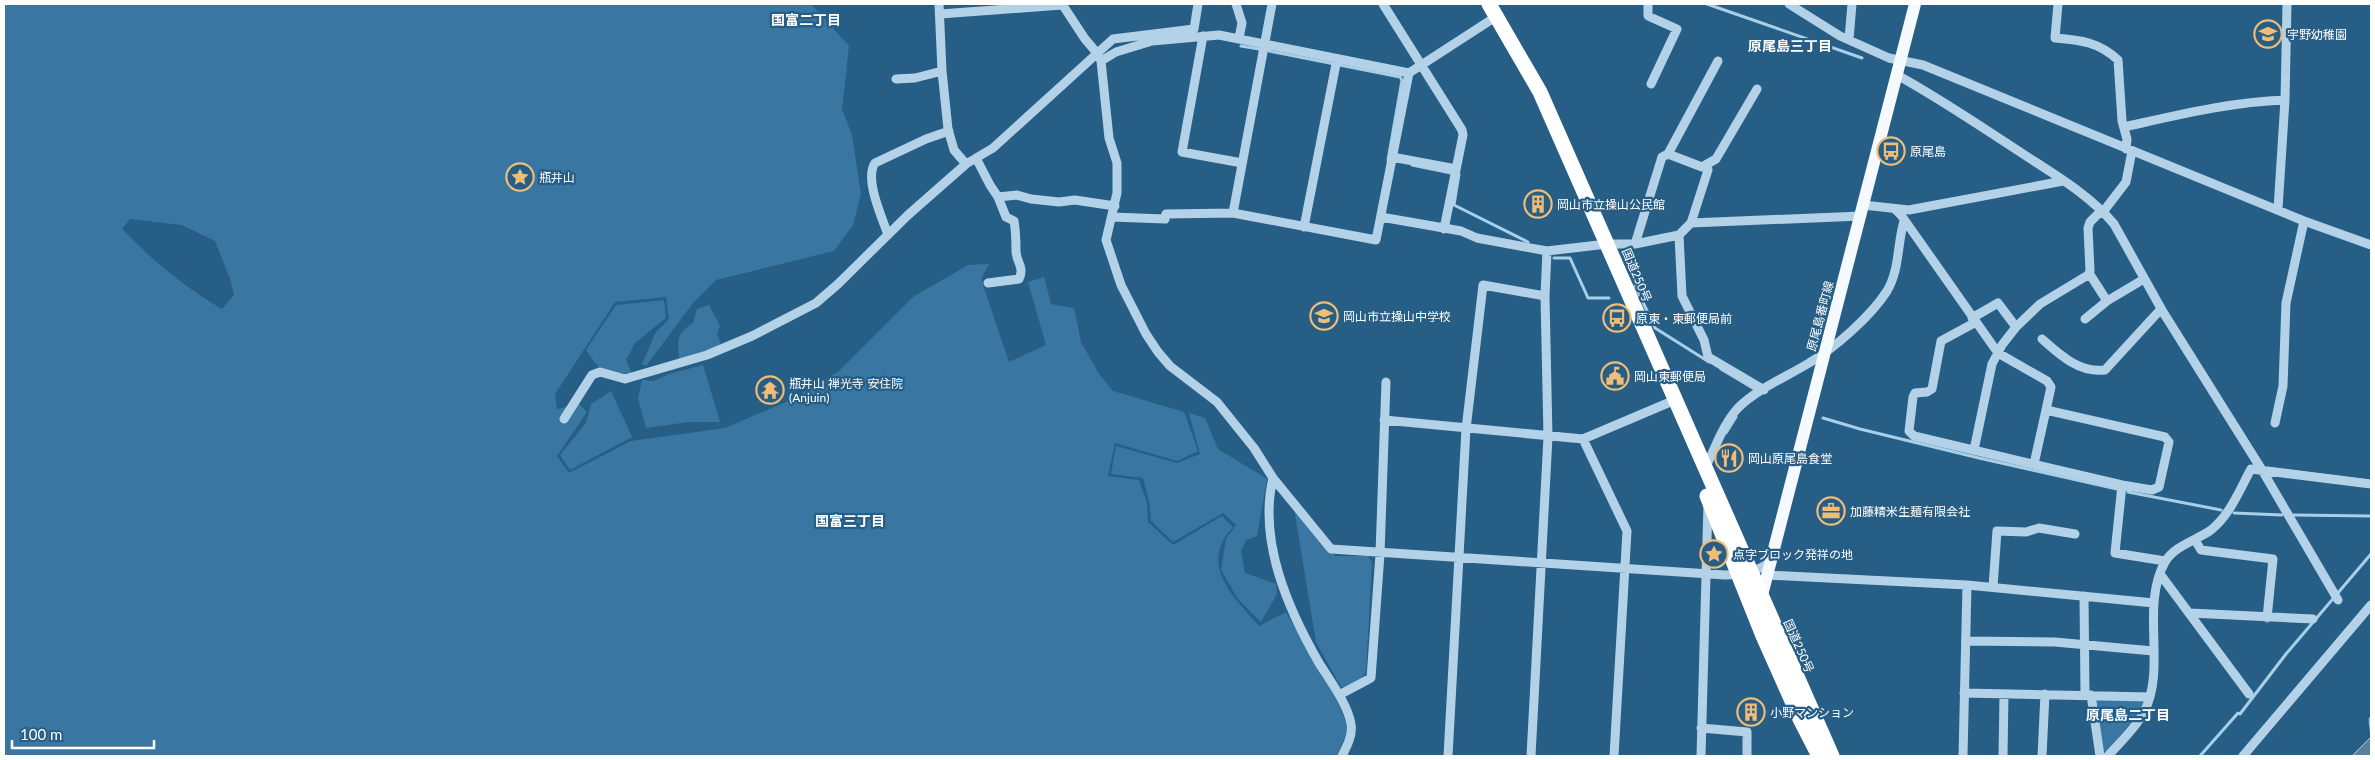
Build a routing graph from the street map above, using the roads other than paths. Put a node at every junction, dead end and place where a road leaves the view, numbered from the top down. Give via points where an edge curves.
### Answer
1 (939, 4) edge
2 (1062, 4) edge
3 (1198, 4) edge
4 (1236, 4) edge
5 (1272, 4) edge
6 (1383, 4) edge
7 (1479, 4) edge
8 (1648, 4) edge
9 (1789, 4) edge
10 (1852, 4) edge
11 (1915, 4) edge
12 (2058, 4) edge
13 (2287, 4) edge
14 (1492, 13) edge
15 (940, 14) junction
16 (1203, 36) junction
17 (1239, 38) junction
18 (1849, 38) junction
19 (1265, 44) junction
20 (1099, 57) junction
21 (1901, 60) junction
22 (1718, 61) dead end
23 (1337, 62) junction
24 (1421, 65) junction
25 (942, 72) junction
26 (1409, 73) junction
27 (1897, 75) junction
28 (896, 79) dead end
29 (1651, 84) dead end
30 (1757, 89) dead end
31 (2285, 100) junction
32 (2124, 127) junction
33 (949, 132) junction
34 (2129, 150) junction
35 (1668, 154) junction
36 (1392, 157) junction
37 (976, 158) junction
38 (966, 164) junction
39 (1242, 164) junction
40 (1707, 164) junction
41 (1456, 169) junction
42 (2063, 180) junction
43 (998, 197) junction
44 (1115, 206) junction
45 (1895, 209) junction
46 (2278, 209) junction
47 (1862, 210) junction
48 (2102, 211) junction
49 (1233, 213) junction
50 (1112, 217) junction
51 (1381, 217) junction
52 (1904, 221) junction
53 (2304, 221) junction
54 (1691, 223) junction
55 (1304, 227) junction
56 (1444, 228) junction
57 (888, 235) junction
58 (1679, 235) junction
59 (1635, 244) junction
60 (1603, 245) junction
61 (2371, 245) edge
62 (1547, 251) junction
63 (2089, 273) junction
64 (2144, 279) junction
65 (988, 283) dead end
66 (1544, 296) junction
67 (2107, 301) junction
68 (2161, 309) junction
69 (2085, 319) dead end
70 (1974, 320) junction
71 (2016, 327) junction
72 (2042, 339) dead end
73 (1825, 351) junction
74 (1998, 353) junction
75 (1386, 382) dead end
76 (1761, 392) junction
77 (1670, 402) junction
78 (2046, 410) junction
79 (564, 419) dead end
80 (1384, 420) junction
81 (2275, 423) dead end
82 (1466, 429) junction
83 (1548, 437) junction
84 (1584, 439) junction
85 (1974, 450) junction
86 (2034, 464) junction
87 (2262, 470) junction
88 (1707, 474) junction
89 (1273, 478) junction
90 (2371, 484) edge
91 (2122, 485) junction
92 (1708, 499) junction
93 (2075, 534) dead end
94 (2195, 540) junction
95 (1380, 554) junction
96 (1459, 559) junction
97 (2165, 561) junction
98 (1771, 562) junction
99 (1541, 564) junction
100 (1624, 568) junction
101 (1705, 573) junction
102 (1745, 574) junction
103 (2160, 574) junction
104 (1767, 575) junction
105 (1967, 585) junction
106 (1993, 587) junction
107 (2084, 596) junction
108 (2336, 597) dead end
109 (1761, 599) junction
110 (2154, 603) junction
111 (2371, 605) edge
112 (2190, 613) junction
113 (2267, 618) junction
114 (2313, 619) dead end
115 (1763, 636) junction
116 (1966, 641) junction
117 (2084, 644) junction
118 (2153, 651) junction
119 (1964, 693) junction
120 (2004, 694) junction
121 (2045, 694) junction
122 (2249, 694) dead end
123 (1339, 695) junction
124 (2088, 695) junction
125 (2150, 698) junction
126 (1701, 728) junction
127 (1342, 756) edge
128 (1448, 756) edge
129 (1531, 756) edge
130 (1614, 756) edge
131 (1700, 756) edge
132 (1746, 756) edge
133 (1819, 756) edge
134 (1832, 756) edge
135 (1963, 756) edge
136 (2003, 756) edge
137 (2042, 756) edge
138 (2100, 756) edge
139 (2108, 756) edge
140 (2242, 756) edge

1 - 15 street
2 - 15 street
2 - 20 street
3 - 20 street via 1194,29 1113,39
4 - 17 street via 1242,23
5 - 19 street
6 - 24 street
7 - 14 highway, 国道250号
8 - 29 street via 1648,16 1678,29
9 - 18 street via 1840,36
10 - 18 street
11 - 21 main road, 原尾島番町線
12 - 32 street via 2055,38 2099,45 2118,60
13 - 31 street
14 - 24 street
14 - 60 highway, 国道250号 via 1540,92
15 - 25 street
16 - 17 street
16 - 20 street via 1152,41
16 - 39 street via 1182,152
17 - 19 street
18 - 21 street via 1889,58
19 - 23 street
19 - 39 street
20 - 37 street via 993,148
20 - 44 street via 1109,138 1117,163
21 - 27 main road, 原尾島番町線
21 - 34 street via 1924,65
22 - 35 street
23 - 26 street
23 - 55 street
24 - 26 street
24 - 41 street via 1462,130
25 - 28 street
25 - 33 street
26 - 36 street
27 - 42 street
27 - 47 main road, 原尾島番町線
30 - 40 street via 1716,159
31 - 32 street via 2214,107
31 - 46 street
32 - 34 street
33 - 38 street via 954,150
33 - 57 street via 874,162 870,181
34 - 46 street
34 - 48 street via 2126,182
35 - 40 street via 1702,167
35 - 59 street via 1662,157
36 - 41 street
36 - 51 street
37 - 38 street
37 - 43 street
38 - 57 street
39 - 49 street
40 - 54 street via 1708,170
41 - 56 street
42 - 45 street via 1909,210
42 - 48 street
43 - 44 street via 1016,195
43 - 65 street via 1006,217 1014,221 1016,253 1022,274 1019,279
44 - 50 street
45 - 47 street
45 - 52 street
46 - 53 street
47 - 54 street
47 - 73 main road, 原尾島番町線
48 - 63 street via 2088,228
48 - 64 street via 2114,224
49 - 50 street via 1166,214 1165,219
49 - 55 street
50 - 89 street via 1106,240 1111,261 1146,334 1170,366 1217,402
51 - 55 street via 1376,240
51 - 56 street
52 - 70 street
52 - 73 street via 1896,270 1886,291 1847,334
53 - 61 street
53 - 81 street via 2286,303 2283,386
54 - 58 street
56 - 62 street via 1477,238
57 - 79 street via 816,303 752,336 708,356 639,376 625,379 600,372 592,375
58 - 59 street
58 - 76 street via 1682,296 1704,340 1708,357
59 - 60 street
60 - 62 street
60 - 77 highway, 国道250号
62 - 66 street
63 - 67 street
63 - 71 street via 2040,304
64 - 67 street
64 - 68 street
66 - 82 street via 1483,285
66 - 83 street
67 - 69 street
68 - 72 street via 2105,370 2068,362
68 - 87 street
70 - 71 street via 1998,303
70 - 74 street
70 - 85 street via 1941,341 1932,388 1915,393 1913,397 1909,431 1914,436
71 - 74 street
73 - 76 street
73 - 98 main road, 原尾島番町線
74 - 78 street via 2047,381 2051,387
74 - 85 street via 1992,364
75 - 80 street
76 - 88 street via 1738,408 1726,426
77 - 84 street
77 - 88 highway, 国道250号
77 - 92 highway, 国道250号
78 - 86 street
78 - 91 street via 2165,437 2168,442 2159,487 2152,490
80 - 82 street
80 - 95 street
82 - 83 street
82 - 96 street
83 - 84 street
83 - 99 street
84 - 100 street via 1627,531
85 - 86 street
86 - 91 street
87 - 90 street
87 - 94 street via 2251,469 2226,513 2212,529
87 - 108 street
88 - 92 street
88 - 102 highway, 国道250号
89 - 95 street via 1331,549
89 - 123 street via 1270,528 1283,587 1294,617
91 - 97 street via 2115,553
92 - 101 street
92 - 102 highway, 国道250号
93 - 106 street via 2039,528 2026,532 1997,531
94 - 97 street
94 - 113 street via 2201,550 2273,559
95 - 96 street
95 - 123 street via 1371,678
96 - 99 street
96 - 128 street
97 - 103 street
98 - 102 street
98 - 104 main road, 原尾島番町線
99 - 100 street
99 - 129 street
100 - 101 street
100 - 130 street
101 - 102 street
101 - 126 street
102 - 109 highway, 国道250号
102 - 115 highway, 国道250号
103 - 110 street
103 - 112 street
104 - 105 street
104 - 109 main road, 原尾島番町線
105 - 106 street
105 - 116 street
106 - 107 street
107 - 110 street
107 - 117 street
109 - 115 main road, 原尾島番町線 via 1759,614
109 - 134 highway, 国道250号
110 - 118 street
111 - 140 street
112 - 113 street
112 - 122 street
113 - 114 street
115 - 133 highway, 国道250号
116 - 117 street
116 - 119 street
117 - 118 street
117 - 124 street
118 - 125 street
119 - 120 street
119 - 135 street
120 - 121 street
120 - 136 street
121 - 124 street
121 - 137 street
123 - 127 street via 1351,722 1351,737
124 - 125 street
124 - 138 street
125 - 139 street via 2144,714
126 - 131 street
126 - 132 street via 1747,732

